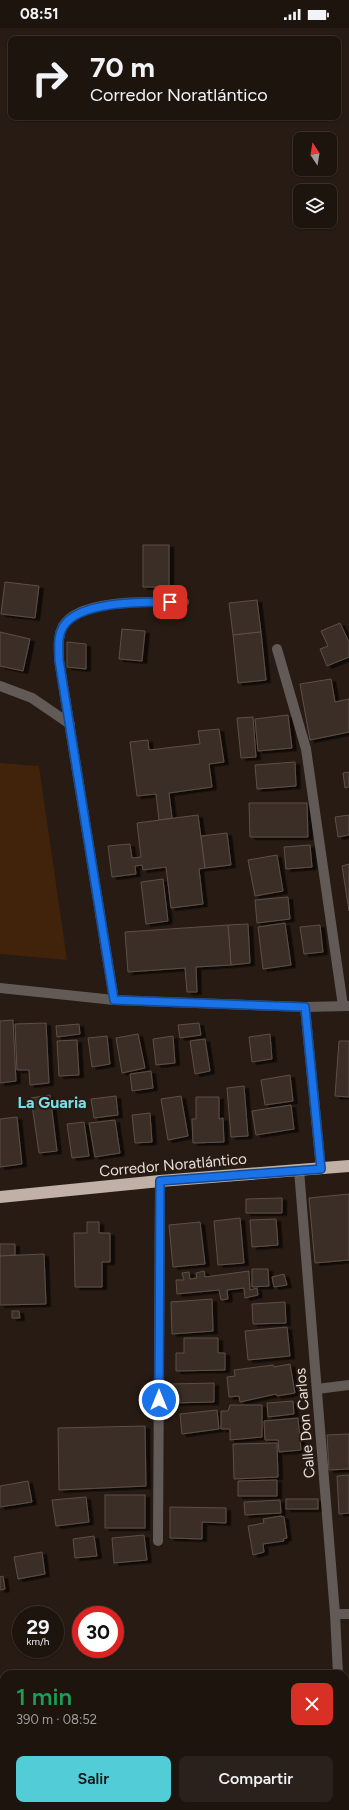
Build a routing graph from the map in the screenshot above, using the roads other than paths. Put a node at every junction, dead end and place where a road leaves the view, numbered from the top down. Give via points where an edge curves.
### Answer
1 (184, 602) dead end
2 (277, 649) dead end
3 (0, 686) edge
4 (70, 724) junction
5 (0, 988) edge
6 (114, 1000) junction
7 (346, 1006) edge
8 (305, 1007) junction
9 (349, 1166) edge
10 (321, 1169) junction
11 (299, 1170) junction
12 (160, 1181) junction
13 (0, 1197) edge
14 (349, 1386) edge
15 (317, 1389) junction
16 (158, 1541) dead end
17 (335, 1614) junction
18 (349, 1614) edge
19 (338, 1670) edge

1 - 4 street via 143,602 96,607 73,615 63,626 58,641
2 - 7 street via 306,749
3 - 4 street via 32,698
4 - 6 street
5 - 6 street
6 - 8 street
7 - 8 street
8 - 10 street
9 - 10 highway, Corredor Noratlántico
10 - 11 highway, Corredor Noratlántico
11 - 12 highway, Corredor Noratlántico
11 - 15 street, Calle Don Carlos
12 - 13 highway, Corredor Noratlántico
12 - 16 street
14 - 15 street
15 - 17 street, Calle Don Carlos
17 - 18 street
17 - 19 street, Calle Don Carlos

